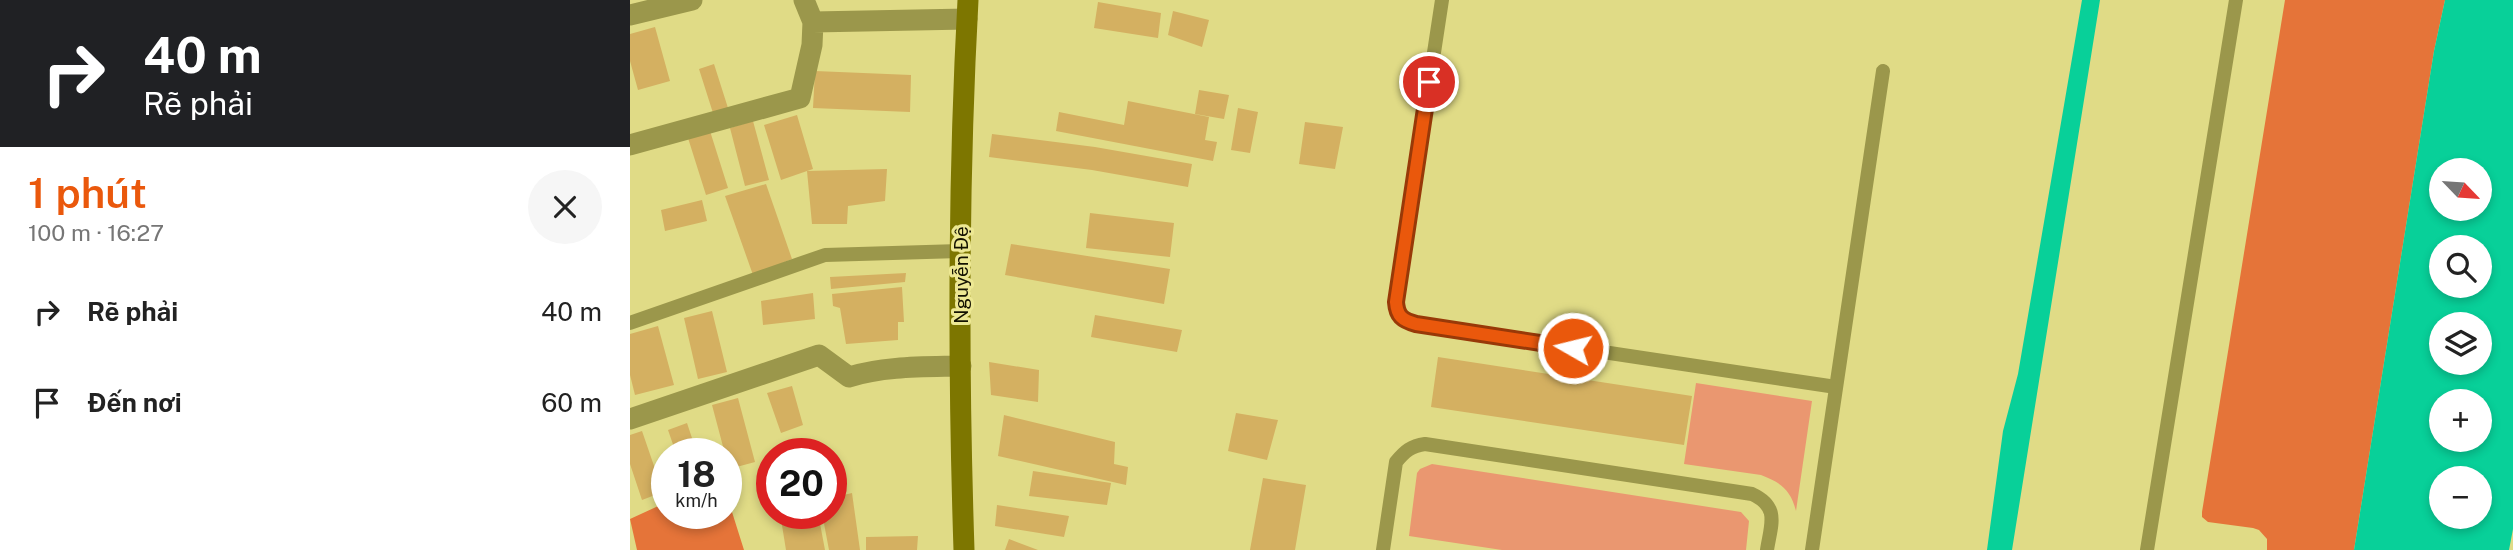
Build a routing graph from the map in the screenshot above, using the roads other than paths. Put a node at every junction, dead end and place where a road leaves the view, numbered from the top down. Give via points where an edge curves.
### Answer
1 (692, 0) edge
2 (804, 0) edge
3 (1442, 0) edge
4 (2236, 0) edge
5 (967, 9) edge
6 (630, 15) edge
7 (813, 22) junction
8 (1882, 71) dead end
9 (630, 145) edge
10 (960, 251) junction
11 (630, 323) edge
12 (961, 366) junction
13 (1836, 387) junction
14 (630, 419) edge
15 (964, 550) edge
16 (1384, 550) edge
17 (1767, 550) edge
18 (1812, 550) edge
19 (2147, 550) edge

1 - 6 street
2 - 7 street
3 - 13 lane via 1396,302 1397,313 1404,320
4 - 19 lane
5 - 7 street
5 - 10 street, Nguyễn Đệ
7 - 9 street via 800,98
8 - 13 lane
10 - 11 lane via 825,255
10 - 12 street, Nguyễn Đệ
12 - 14 street via 849,377 819,355
12 - 15 street, Nguyễn Đệ
13 - 18 lane
16 - 17 lane via 1396,462 1413,446 1424,444 1752,494 1770,509

